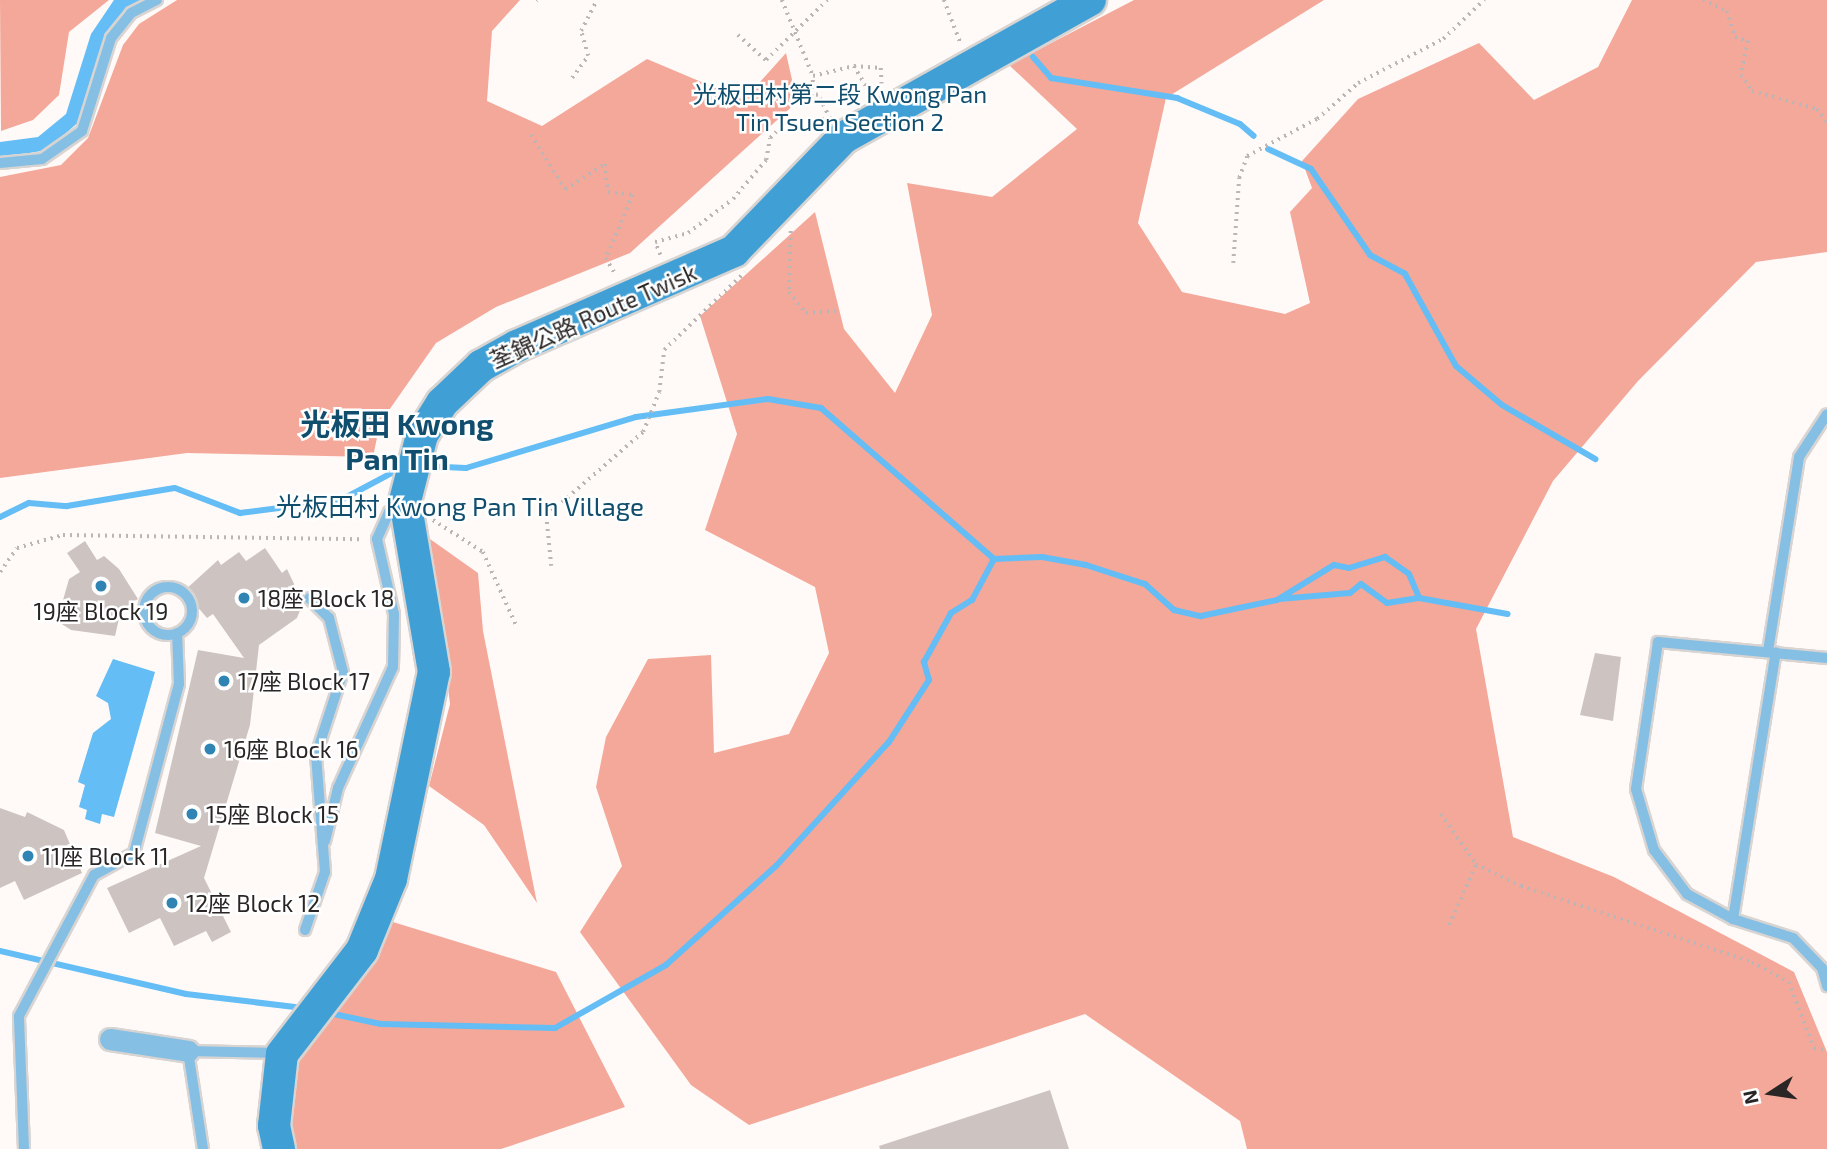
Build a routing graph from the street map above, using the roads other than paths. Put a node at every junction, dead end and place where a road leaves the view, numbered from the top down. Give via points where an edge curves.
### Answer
1 (157, 0) edge
2 (1090, 0) edge
3 (0, 163) edge
4 (1827, 414) edge
5 (405, 501) junction
6 (309, 598) dead end
7 (177, 633) junction
8 (1772, 651) junction
9 (1827, 658) edge
10 (325, 841) junction
11 (1733, 919) junction
12 (305, 930) dead end
13 (1827, 986) edge
14 (110, 1039) dead end
15 (188, 1051) junction
16 (282, 1054) junction
17 (24, 1149) edge
18 (203, 1149) edge
19 (279, 1149) edge

1 - 3 lane via 131,13 111,38 82,131 42,159
2 - 5 main road, 荃錦公路 Route Twisk via 843,138 792,196 734,251 481,366 442,403 410,469
4 - 8 lane via 1799,457
5 - 10 lane via 389,512 377,539 394,614 393,667 338,788
5 - 16 main road, 荃錦公路 Route Twisk via 434,672 391,879 362,950 299,1024
6 - 10 lane via 329,618 343,672 316,755 316,813
7 - 7 lane via 161,634 145,615 147,599 159,588 176,588 192,606 190,622
7 - 17 lane via 179,684 134,853 94,875 19,1016
8 - 9 lane
8 - 11 lane
8 - 11 lane via 1658,642 1641,740 1636,789 1654,850 1687,894
10 - 12 lane via 318,902
11 - 13 lane via 1793,938 1822,968
14 - 15 street
15 - 16 lane
15 - 18 lane
16 - 19 main road, 荃錦公路 Route Twisk via 274,1126

